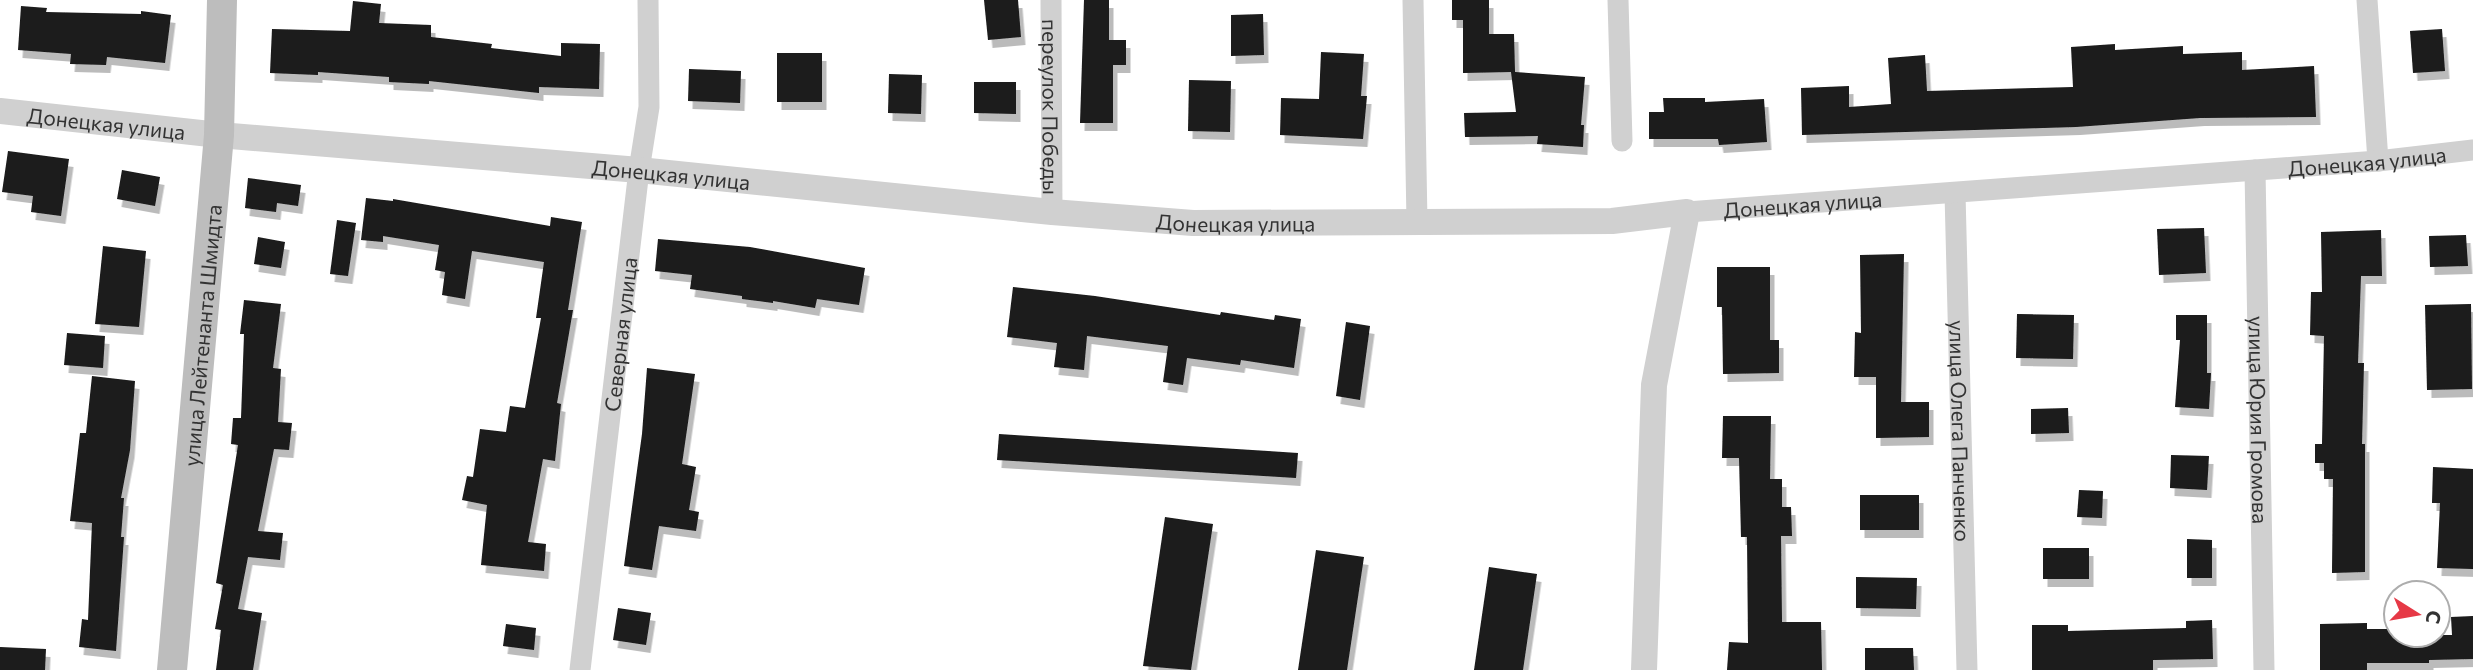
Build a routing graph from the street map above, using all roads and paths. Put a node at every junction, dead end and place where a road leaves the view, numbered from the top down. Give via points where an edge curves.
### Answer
1 (222, 0) edge
2 (648, 0) edge
3 (1051, 0) edge
4 (1413, 0) edge
5 (1618, 0) edge
6 (2367, 0) edge
7 (0, 111) edge
8 (219, 135) junction
9 (1622, 141) dead end
10 (2473, 150) edge
11 (2378, 161) junction
12 (639, 170) junction
13 (2255, 170) junction
14 (1955, 193) junction
15 (1052, 212) junction
16 (1687, 212) junction
17 (1417, 222) junction
18 (172, 670) edge
19 (580, 670) edge
20 (1644, 670) edge
21 (1967, 670) edge
22 (2264, 670) edge

1 - 8 main road, улица Лейтенанта Шмидта
2 - 12 street, Северная улица via 649,107
3 - 15 street, переулок Победы
4 - 17 street
5 - 9 street
6 - 11 street
7 - 8 street, Донецкая улица
8 - 12 street, Донецкая улица
8 - 18 main road, улица Лейтенанта Шмидта
10 - 11 street, Донецкая улица
11 - 13 street, Донецкая улица
12 - 15 street, Донецкая улица
12 - 19 street, Северная улица
13 - 14 street, Донецкая улица
13 - 22 street, улица Юрия Громова
14 - 16 street, Донецкая улица
14 - 21 street, улица Олега Панченко
15 - 17 street, Донецкая улица via 1193,223
16 - 17 street, Донецкая улица via 1612,221
16 - 20 street via 1654,385

